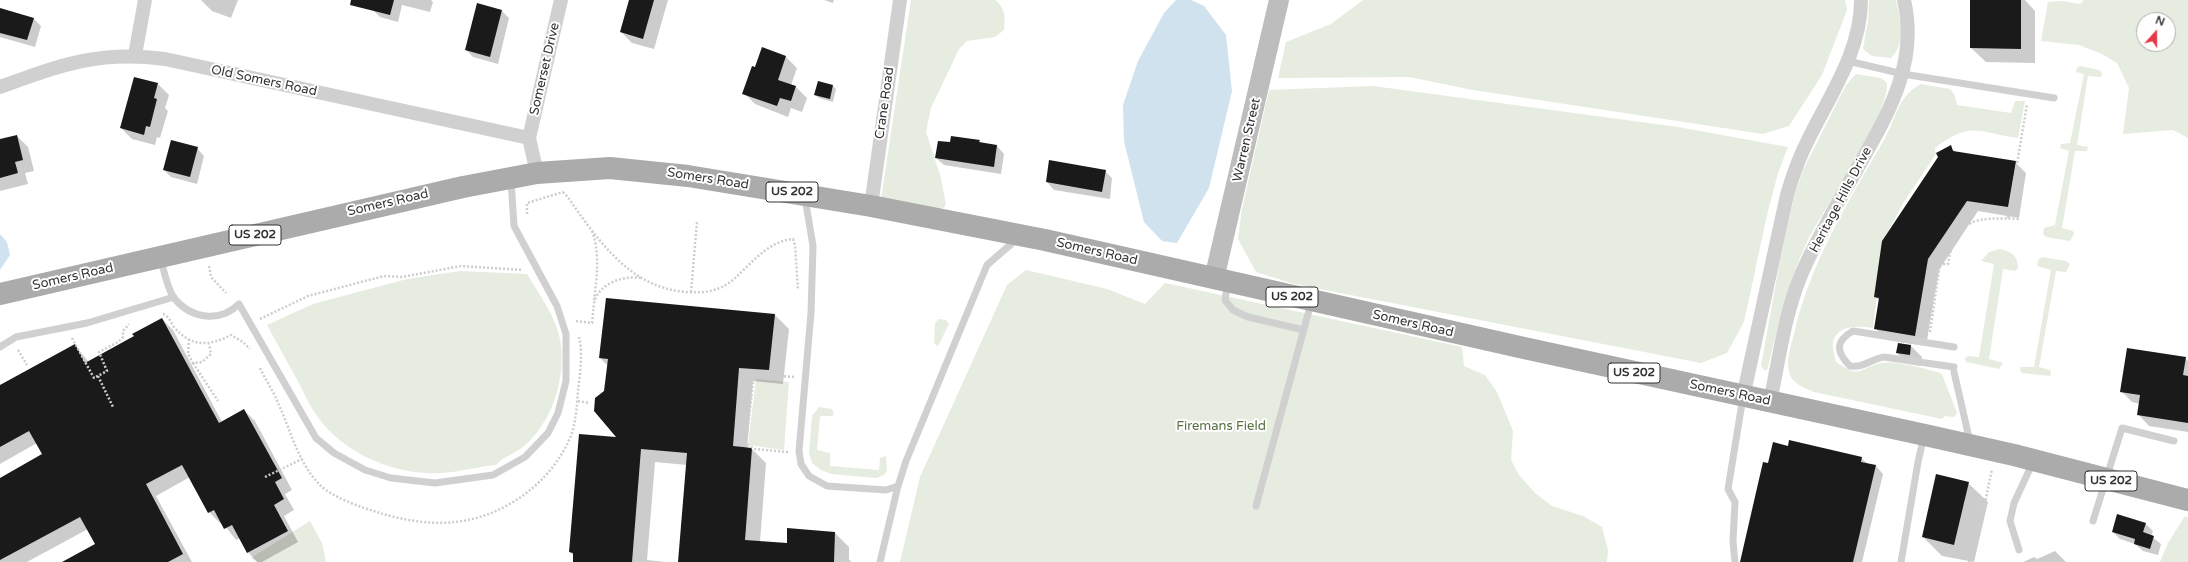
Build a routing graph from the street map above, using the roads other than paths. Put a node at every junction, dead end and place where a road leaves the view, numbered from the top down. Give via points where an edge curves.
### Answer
1 (145, 0) edge
2 (561, 0) edge
3 (900, 0) edge
4 (1279, 0) edge
5 (1861, 0) edge
6 (1904, 0) edge
7 (135, 55) junction
8 (1848, 61) junction
9 (1903, 74) junction
10 (0, 87) edge
11 (2054, 98) dead end
12 (529, 138) junction
13 (537, 173) junction
14 (511, 178) junction
15 (804, 194) junction
16 (871, 206) junction
17 (1020, 236) junction
18 (160, 258) junction
19 (1221, 281) junction
20 (0, 294) edge
21 (174, 297) junction
22 (1312, 301) junction
23 (1304, 330) junction
24 (0, 346) edge
25 (1954, 347) dead end
26 (1744, 396) junction
27 (1770, 402) junction
28 (1925, 435) junction
29 (2174, 441) dead end
30 (1971, 446) junction
31 (2034, 460) junction
32 (2107, 480) junction
33 (898, 486) junction
34 (2188, 500) edge
35 (1256, 506) dead end
36 (2093, 521) dead end
37 (2019, 550) dead end
38 (880, 562) edge
39 (1735, 562) edge
40 (1901, 562) edge

1 - 7 street
2 - 12 street, Somerset Drive
3 - 16 street, Crane Road
4 - 19 street, Warren Street
5 - 8 street via 1861,19
6 - 9 street, Heritage Hills Drive via 1908,51
7 - 10 street, Old Somers Road via 105,56 75,62
7 - 12 street, Old Somers Road
8 - 9 lane
8 - 26 street via 1796,164 1787,195
9 - 11 lane
9 - 27 street, Heritage Hills Drive via 1885,118 1816,243 1801,277 1781,345
12 - 13 street
13 - 14 main road, Somers Road / US 202
13 - 15 main road, Somers Road / US 202 via 610,168 645,170
14 - 18 main road, Somers Road / US 202 via 405,199
14 - 21 lane via 514,226 557,306 566,334 566,381 558,413 548,433 525,457 493,475 435,483 391,478 365,470 346,460 316,438 239,304 229,314 216,317 189,312
15 - 16 main road, Somers Road / US 202
15 - 33 lane via 813,246 811,313 799,451 801,464 809,476 827,486 886,490
16 - 17 main road, Somers Road / US 202
17 - 19 main road, Somers Road / US 202
17 - 33 lane via 987,265
18 - 20 main road, Somers Road / US 202
18 - 21 lane
19 - 22 main road, Somers Road / US 202
19 - 23 lane via 1225,300 1233,310
21 - 24 lane via 87,322 16,337
22 - 23 lane
22 - 26 main road, Somers Road / US 202
23 - 35 lane
25 - 30 lane via 1854,331 1844,336 1839,347 1841,357 1850,366 1860,367 1884,358 1954,369
26 - 27 main road, Somers Road / US 202
26 - 39 lane via 1728,489 1735,502
27 - 28 main road, Somers Road / US 202
28 - 30 main road, Somers Road / US 202
28 - 40 lane
29 - 32 lane via 2122,428
30 - 31 main road, Somers Road / US 202
31 - 32 main road, Somers Road / US 202
31 - 37 lane via 2014,503 2010,521
32 - 34 main road, Somers Road / US 202
32 - 36 lane
33 - 38 lane

